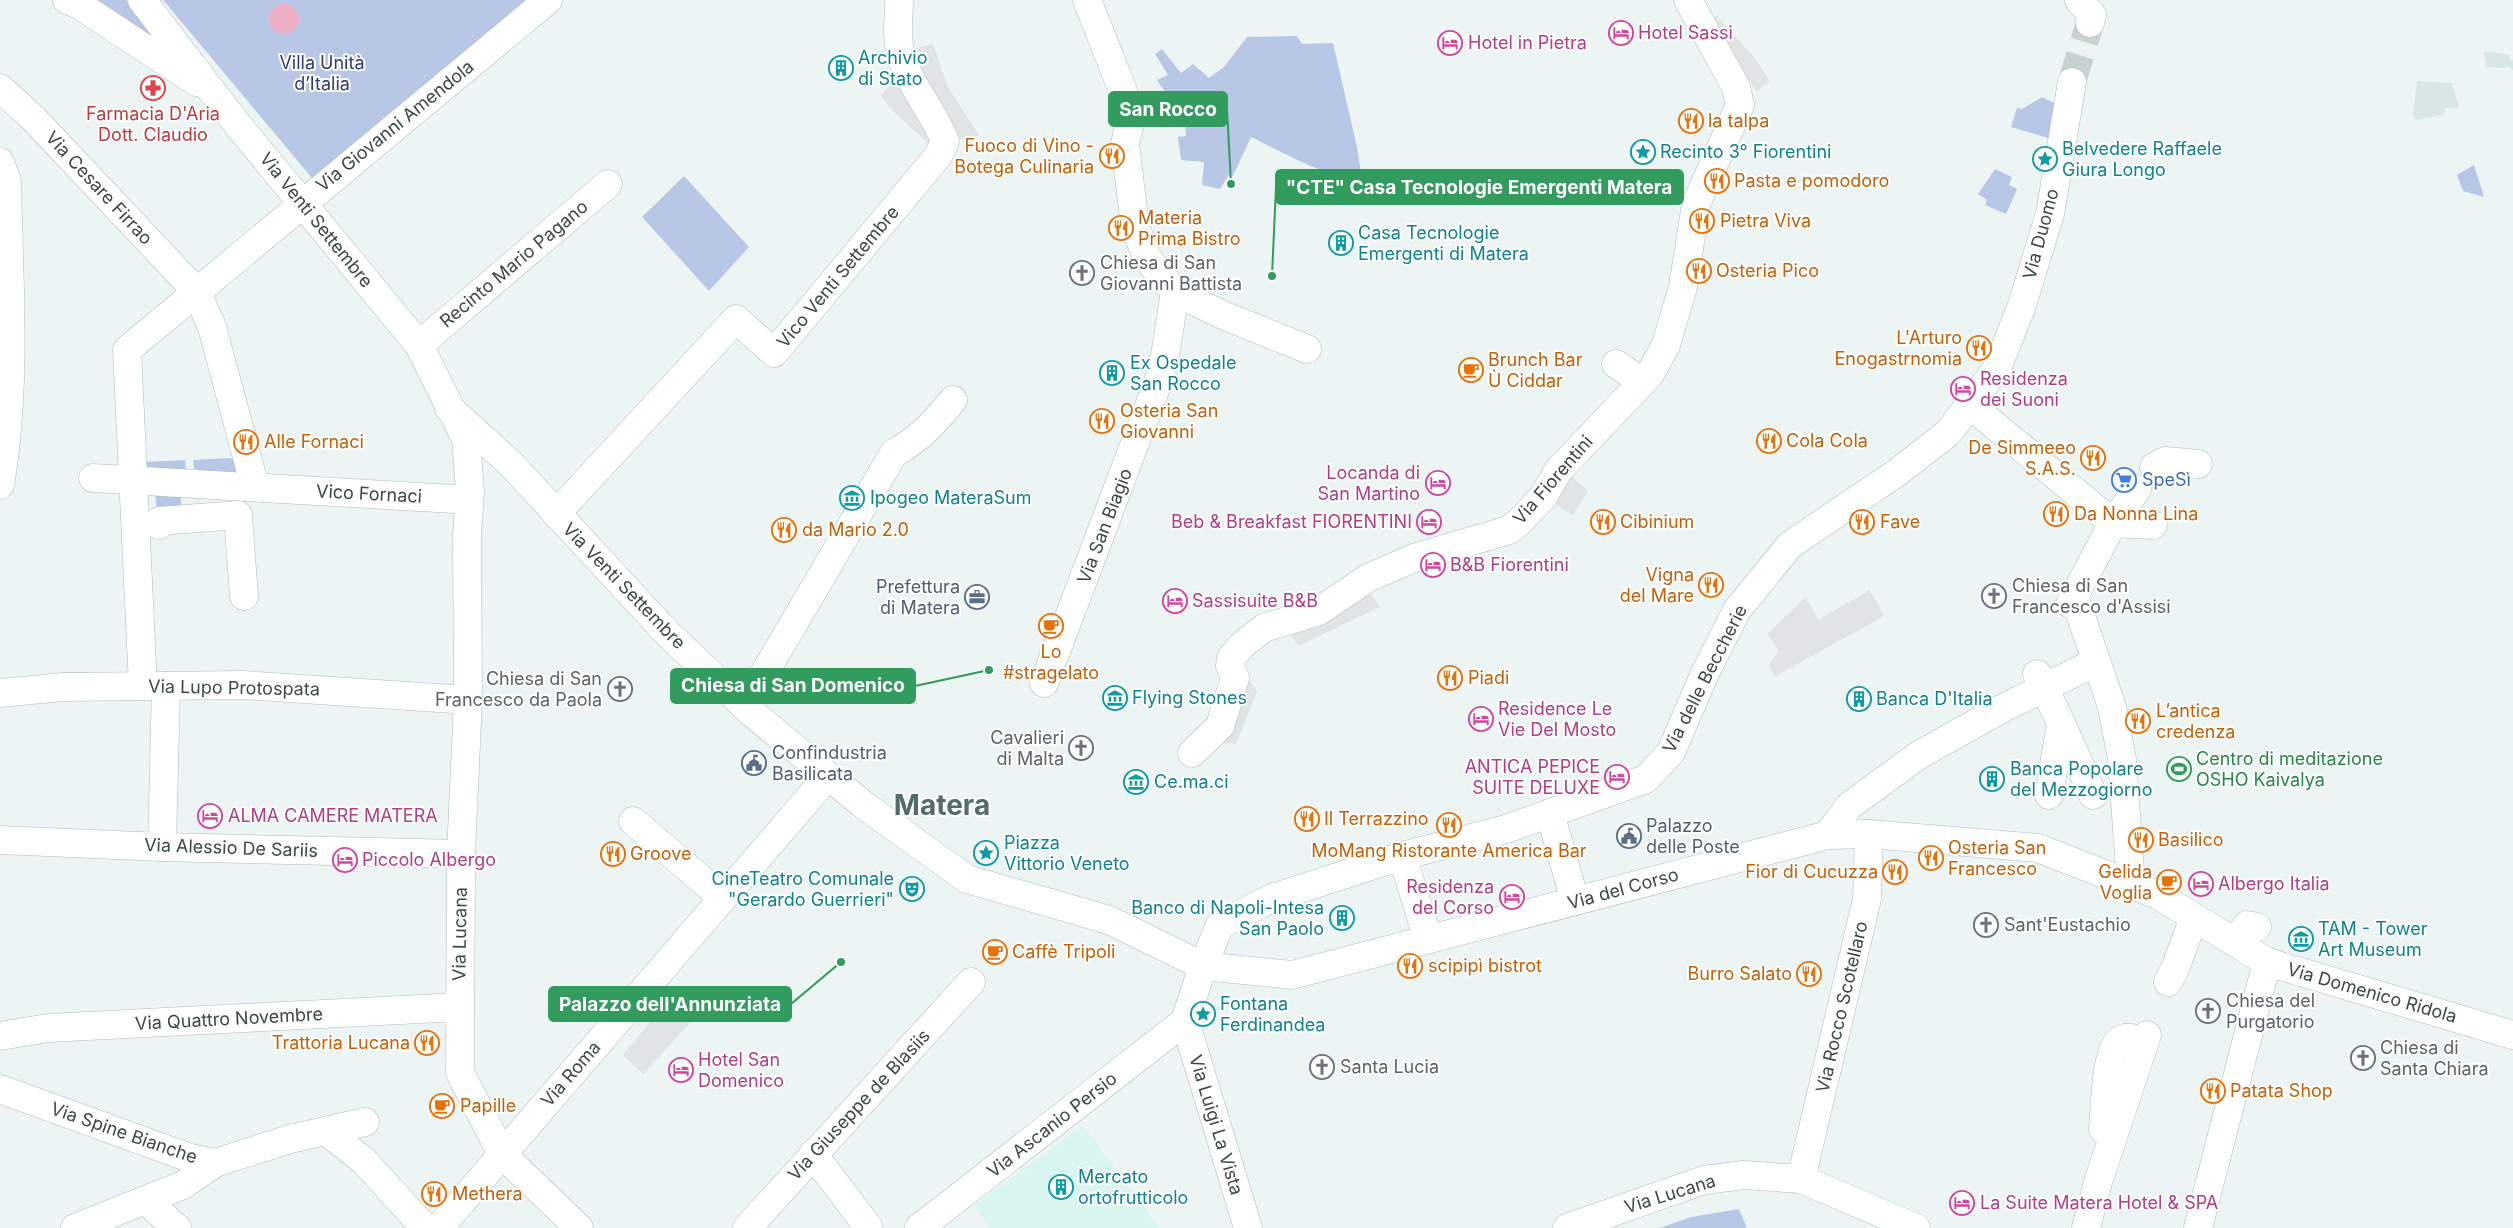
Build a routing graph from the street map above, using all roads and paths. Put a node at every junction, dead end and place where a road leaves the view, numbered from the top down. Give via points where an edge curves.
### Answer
1 (67, 0) edge
2 (142, 0) edge
3 (548, 0) edge
4 (899, 0) edge
5 (1089, 0) edge
6 (1688, 0) edge
7 (2072, 82) tunnel mouth
8 (0, 88) edge
9 (214, 94) junction
10 (0, 162) edge
11 (608, 184) dead end
12 (301, 203) junction
13 (196, 291) junction
14 (1176, 292) junction
15 (419, 345) junction
16 (1307, 349) dead end
17 (1616, 364) dead end
18 (1989, 379) joint
19 (1642, 382) junction
20 (953, 400) dead end
21 (1970, 405) junction
22 (449, 408) junction
23 (2160, 464) dead end
24 (2198, 464) dead end
25 (190, 471) junction
26 (93, 478) dead end
27 (132, 479) junction
28 (0, 485) edge
29 (242, 486) junction
30 (2137, 489) dead end
31 (454, 499) dead end
32 (556, 514) junction
33 (230, 516) junction
34 (195, 518) junction
35 (2113, 523) junction
36 (159, 525) dead end
37 (2153, 526) dead end
38 (244, 596) dead end
39 (2096, 662) junction
40 (2041, 681) junction
41 (1044, 683) dead end
42 (154, 686) junction
43 (0, 693) edge
44 (468, 700) junction
45 (745, 706) junction
46 (2061, 723) junction
47 (1192, 753) dead end
48 (836, 782) junction
49 (2049, 795) dead end
50 (2093, 795) dead end
51 (1550, 813) junction
52 (633, 821) dead end
53 (1869, 834) junction
54 (1828, 835) junction
55 (0, 840) edge
56 (162, 847) junction
57 (461, 854) junction
58 (1402, 856) junction
59 (2131, 884) junction
60 (723, 898) junction
61 (1576, 901) junction
62 (2194, 917) junction
63 (2257, 927) dead end
64 (1428, 939) junction
65 (2234, 942) junction
66 (2267, 962) junction
67 (1203, 966) junction
68 (971, 982) dead end
69 (2168, 982) dead end
70 (459, 1007) junction
71 (1185, 1021) junction
72 (2513, 1035) edge
73 (0, 1036) edge
74 (2145, 1039) dead end
75 (0, 1089) edge
76 (365, 1122) dead end
77 (326, 1131) junction
78 (502, 1154) junction
79 (813, 1154) junction
80 (215, 1163) junction
81 (1801, 1179) junction
82 (146, 1201) junction
83 (75, 1228) edge
84 (177, 1228) edge
85 (425, 1228) edge
86 (440, 1228) edge
87 (579, 1228) edge
88 (748, 1228) edge
89 (869, 1228) edge
90 (919, 1228) edge
91 (1248, 1228) edge
92 (1567, 1228) edge
93 (1916, 1228) edge
94 (2086, 1228) edge
95 (2198, 1228) edge

1 - 9 street, Via Venti Settembre
2 - 9 street, Via Venti Settembre
3 - 12 street, Via Giovanni Amendola
4 - 32 street, Vico Venti Settembre via 899,49 904,65 937,119 946,141 938,156 774,353 736,319
5 - 14 street via 1132,114 1125,144 1135,226 1147,258
6 - 19 street, Via Fiorentini via 1736,87 1740,105 1696,204 1683,287 1666,345
7 - 18 street, Via Duomo via 2050,214 2021,308 1997,368
8 - 13 street, Via Cesare Firrao via 33,118
9 - 12 street, Via Venti Settembre
10 - 28 street via 7,181 10,388 6,452
11 - 15 street, Recinto Mario Pagano
12 - 13 street, Via Giovanni Amendola
12 - 15 street, Via Venti Settembre
13 - 27 street, Via Giovanni Amendola via 127,350
13 - 29 street, Via Cesare Firrao via 212,326
14 - 16 street
14 - 41 street, Via San Biagio via 1163,369
15 - 22 street
17 - 19 street
18 - 21 street, Via delle Beccherie
19 - 47 street, Via Fiorentini via 1558,471 1543,497 1509,530 1407,562 1368,578 1319,611 1264,628 1242,645 1231,658 1230,666 1235,678 1220,726
20 - 45 street via 914,443 894,453
21 - 35 street
21 - 51 street, Via delle Beccherie via 1948,433 1895,474 1790,545 1737,610 1670,752 1646,779
22 - 32 street, Via Venti Settembre via 511,464
22 - 44 street, Via Lucana via 466,439 470,491 467,536
23 - 24 street
25 - 27 street, Vico Fornaci
25 - 29 street, Vico Fornaci
25 - 34 street
26 - 27 street
27 - 42 street
29 - 31 street, Vico Fornaci
29 - 33 street, Via Cesare Firrao
30 - 35 street
32 - 45 street, Via Venti Settembre via 668,634
33 - 34 street
33 - 38 street via 238,515
34 - 36 street via 159,521
35 - 37 street
35 - 39 street via 2072,600
39 - 40 street
39 - 59 street via 2112,707 2122,759
40 - 46 street
40 - 54 street via 2002,708 1919,755 1849,806
42 - 43 street, Via Lupo Protospata via 63,687
42 - 44 street, Via Lupo Protospata via 243,685
42 - 56 street
44 - 57 street, Via Lucana
45 - 48 street, Via Venti Settembre
46 - 49 street
46 - 50 street
48 - 60 street, Via Roma
48 - 67 street via 967,879 1109,920
51 - 58 street, Via delle Beccherie via 1506,829
51 - 61 street
52 - 60 street
53 - 54 street, Via del Corso
53 - 59 street, Via del Corso via 2033,847
53 - 81 street, Via Rocco Scotellaro via 1868,899
54 - 61 street, Via del Corso
55 - 56 street, Via Alessio De Sariis
56 - 57 street, Via Alessio De Sariis
57 - 70 street, Via Lucana
58 - 64 street
58 - 67 street, Via delle Beccherie via 1272,898 1220,925
59 - 62 street, Via Domenico Ridola
60 - 78 street, Via Roma
61 - 64 street, Via del Corso
62 - 65 street, Via Domenico Ridola
62 - 69 street
63 - 65 street via 2247,925
64 - 67 street, Via del Corso via 1292,976
65 - 66 street, Via Domenico Ridola
66 - 72 street, Via Domenico Ridola via 2446,1005
66 - 95 street
67 - 71 street
68 - 79 street, Via Giuseppe de Blasiis
70 - 73 street, Via Quattro Novembre via 58,1027
70 - 78 street, Via Lucana via 460,1073
71 - 90 street, Via Ascanio Persio
71 - 91 street, Via Luigi La Vista
74 - 94 street
75 - 80 street, Via Spine Bianche via 190,1158
76 - 77 street, Via Spine Bianche
77 - 80 street, Via Spine Bianche
77 - 85 street via 364,1161
78 - 86 street, Via Roma
78 - 87 street, Via Lucana
79 - 88 street, Via Giuseppe de Blasiis
79 - 89 street
80 - 82 street via 183,1185
81 - 92 street, Via Lucana via 1744,1174 1704,1180
81 - 93 street, Via Lucana
82 - 83 street
82 - 84 street

